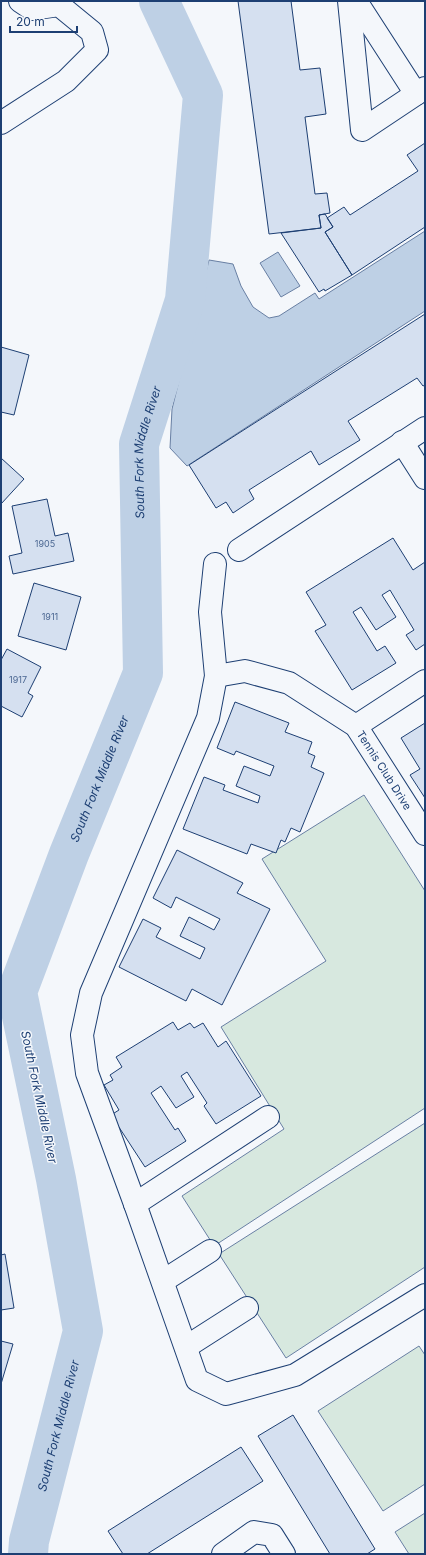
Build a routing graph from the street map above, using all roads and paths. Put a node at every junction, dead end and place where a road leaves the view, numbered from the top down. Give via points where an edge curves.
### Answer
1 (20, 1) edge
2 (349, 1) edge
3 (356, 1) edge
4 (420, 91) edge
5 (1, 123) edge
6 (425, 428) edge
7 (402, 442) junction
8 (425, 478) edge
9 (239, 550) dead end
10 (215, 564) dead end
11 (216, 676) junction
12 (425, 681) edge
13 (356, 726) junction
14 (425, 834) edge
15 (268, 1117) dead end
16 (136, 1204) junction
17 (210, 1251) dead end
18 (163, 1281) junction
19 (425, 1295) edge
20 (248, 1308) dead end
21 (186, 1348) junction
22 (223, 1554) edge
23 (284, 1554) edge

1 - 5 street via 32,9 59,5 92,32 97,50 66,81
2 - 4 street via 362,130
3 - 4 street
6 - 7 street
7 - 8 street
7 - 9 street
10 - 11 street via 210,612
11 - 13 street via 245,671 289,683
11 - 16 street via 208,718 91,993 82,1035 87,1073
12 - 13 street
13 - 14 street, Tennis Club Drive
15 - 16 street
16 - 18 street
17 - 18 street
18 - 21 street
19 - 21 street via 296,1376 226,1394 197,1380
20 - 21 street
22 - 23 street via 254,1532 272,1535

